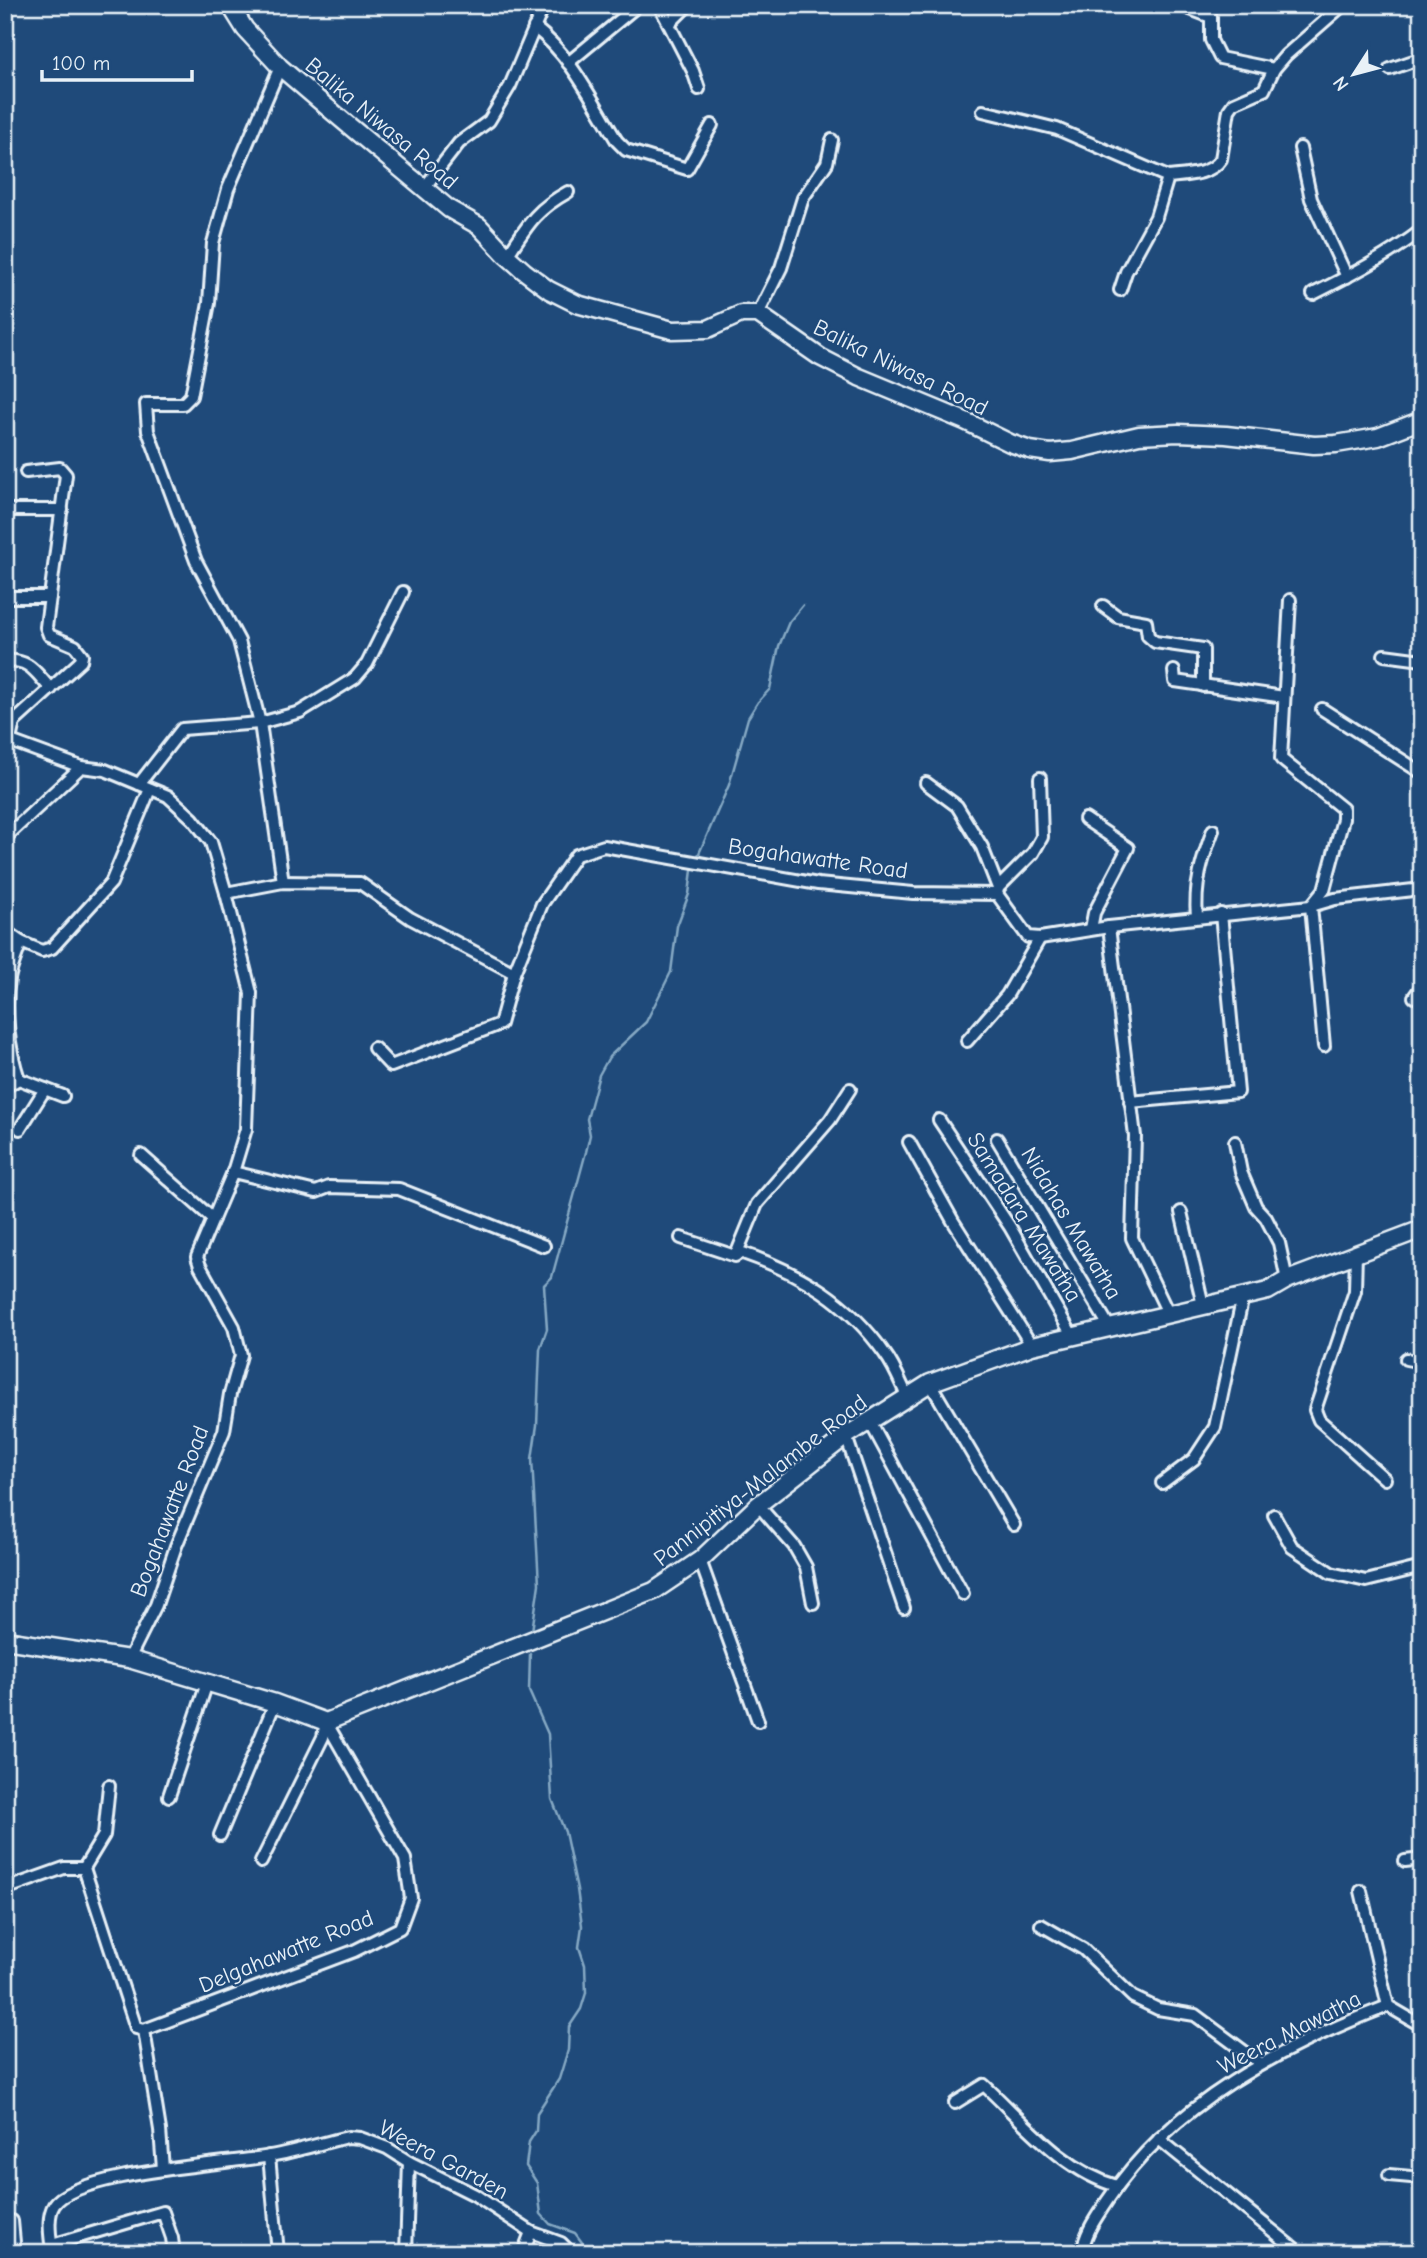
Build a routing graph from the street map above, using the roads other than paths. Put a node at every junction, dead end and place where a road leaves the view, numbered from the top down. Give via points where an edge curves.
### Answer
1 (230, 5) edge
2 (544, 5) edge
3 (638, 5) edge
4 (659, 5) edge
5 (688, 5) edge
6 (1180, 5) edge
7 (1343, 5) edge
8 (1211, 11) edge
9 (669, 24) junction
10 (534, 27) junction
11 (1422, 58) edge
12 (568, 63) junction
13 (280, 67) junction
14 (1274, 69) junction
15 (1390, 69) dead end
16 (699, 89) dead end
17 (983, 111) dead end
18 (712, 125) dead end
19 (832, 140) dead end
20 (1300, 148) dead end
21 (1168, 177) junction
22 (424, 188) junction
23 (568, 192) dead end
24 (1422, 230) edge
25 (507, 256) junction
26 (1347, 277) junction
27 (1120, 290) dead end
28 (1313, 293) dead end
29 (758, 314) junction
30 (1422, 420) edge
31 (26, 472) dead end
32 (5, 510) edge
33 (62, 510) junction
34 (403, 592) dead end
35 (5, 597) edge
36 (50, 597) junction
37 (1290, 600) dead end
38 (1103, 606) dead end
39 (1384, 655) dead end
40 (1422, 660) edge
41 (5, 661) edge
42 (1174, 671) dead end
43 (1203, 686) junction
44 (51, 689) junction
45 (1284, 697) junction
46 (1322, 709) dead end
47 (260, 723) junction
48 (7, 740) edge
49 (81, 767) junction
50 (1422, 773) edge
51 (1040, 778) dead end
52 (926, 783) dead end
53 (139, 784) junction
54 (150, 789) junction
55 (1085, 819) dead end
56 (1213, 830) dead end
57 (7, 836) dead end
58 (283, 882) junction
59 (1422, 889) edge
60 (998, 891) junction
61 (226, 893) junction
62 (1311, 906) junction
63 (1221, 915) junction
64 (1197, 917) junction
65 (1109, 927) junction
66 (1091, 929) junction
67 (5, 931) edge
68 (1040, 938) junction
69 (21, 942) junction
70 (514, 973) junction
71 (1422, 986) edge
72 (1414, 997) dead end
73 (6, 998) edge
74 (967, 1041) dead end
75 (1324, 1046) dead end
76 (374, 1048) dead end
77 (19, 1079) junction
78 (5, 1087) edge
79 (45, 1089) junction
80 (850, 1089) dead end
81 (62, 1097) dead end
82 (1130, 1102) junction
83 (939, 1120) dead end
84 (20, 1129) dead end
85 (997, 1139) dead end
86 (909, 1142) dead end
87 (1235, 1142) dead end
88 (141, 1155) dead end
89 (233, 1172) junction
90 (1181, 1212) dead end
91 (213, 1219) junction
92 (1422, 1228) edge
93 (681, 1238) dead end
94 (544, 1246) dead end
95 (1356, 1252) junction
96 (735, 1256) junction
97 (1287, 1280) junction
98 (1243, 1296) junction
99 (1203, 1306) junction
100 (1168, 1313) junction
101 (1110, 1328) junction
102 (1073, 1337) junction
103 (1032, 1346) junction
104 (1406, 1359) dead end
105 (1422, 1363) edge
106 (930, 1383) junction
107 (908, 1398) junction
108 (869, 1420) junction
109 (846, 1436) junction
110 (1385, 1479) dead end
111 (1162, 1483) dead end
112 (758, 1505) junction
113 (1274, 1515) dead end
114 (1014, 1525) dead end
115 (700, 1560) junction
116 (1422, 1567) edge
117 (963, 1594) dead end
118 (813, 1602) dead end
119 (904, 1608) dead end
120 (5, 1640) edge
121 (129, 1659) junction
122 (207, 1683) junction
123 (275, 1703) junction
124 (758, 1721) dead end
125 (326, 1722) junction
126 (109, 1786) dead end
127 (169, 1796) dead end
128 (220, 1835) dead end
129 (1422, 1859) edge
130 (261, 1861) dead end
131 (1405, 1861) dead end
132 (84, 1868) junction
133 (5, 1889) edge
134 (1361, 1891) dead end
135 (1041, 1925) dead end
136 (1388, 2006) junction
137 (1422, 2021) edge
138 (144, 2029) junction
139 (1261, 2064) junction
140 (955, 2103) dead end
141 (1159, 2139) junction
142 (269, 2156) junction
143 (409, 2162) junction
144 (163, 2169) junction
145 (1389, 2175) dead end
146 (1422, 2178) edge
147 (1117, 2186) junction
148 (12, 2221) dead end
149 (531, 2232) junction
150 (52, 2249) edge
151 (15, 2253) edge
152 (174, 2253) edge
153 (278, 2253) edge
154 (407, 2253) edge
155 (523, 2253) edge
156 (570, 2253) edge
157 (1082, 2253) edge
158 (1300, 2253) edge

1 - 13 street, Balika Niwasa Road
2 - 10 street
3 - 12 street
4 - 9 street
5 - 9 street
6 - 8 street
7 - 14 street
8 - 14 street via 1211,40 1220,58
9 - 16 street
10 - 12 street
10 - 22 street via 510,86 489,121 459,143
11 - 15 street
12 - 18 street via 626,150 687,169
13 - 22 street, Balika Niwasa Road
13 - 47 street via 228,189 213,243 209,303 191,396 183,404 146,404 148,431 197,561 239,641
14 - 21 street via 1264,90 1234,103 1229,110 1217,166
17 - 21 street via 1057,129
19 - 29 street via 827,163 803,198 781,268
20 - 26 street via 1311,199
21 - 27 street via 1156,217
22 - 25 street, Balika Niwasa Road via 479,226
23 - 25 street via 534,215
24 - 26 street
25 - 29 street, Balika Niwasa Road via 550,290 578,304 672,330 708,329 741,314
26 - 28 street
29 - 30 street, Balika Niwasa Road via 820,357 859,377 1030,450 1073,452 1139,435 1178,433 1336,444 1378,437
31 - 33 street via 60,468 66,475
32 - 33 street
33 - 36 street
34 - 47 street via 367,664 355,678 300,712
35 - 36 street
36 - 44 street via 49,635 75,646 82,655
37 - 45 street
38 - 43 street via 1118,617 1146,622 1148,636 1155,642 1203,649
39 - 40 street
41 - 44 street via 29,664
42 - 43 street via 1175,681
43 - 45 street
44 - 48 street via 14,722
45 - 62 street via 1281,759 1343,809 1324,890
46 - 50 street
47 - 53 street via 182,729
47 - 58 street
48 - 49 street, Bogahawatte Road
49 - 53 street, Bogahawatte Road
49 - 57 street
51 - 60 street via 1042,837
52 - 60 street via 957,806 982,847
53 - 54 street, Bogahawatte Road
54 - 61 street, Bogahawatte Road via 168,796 211,842
54 - 69 street via 111,883 52,948 42,951
55 - 66 street via 1128,848 1094,913
56 - 64 street via 1198,870
58 - 61 street
58 - 70 street via 360,883 410,918
59 - 62 street
60 - 68 street via 1028,937
60 - 70 street, Bogahawatte Road via 913,893 818,884 604,846 576,855 542,904
61 - 89 street, Bogahawatte Road via 251,993 246,1129
62 - 63 street
62 - 75 street
63 - 64 street
63 - 82 street via 1238,1092
64 - 65 street
65 - 66 street
65 - 82 street
66 - 68 street
67 - 69 street
68 - 74 street via 1007,995
69 - 73 street
70 - 76 street, Bogahawatte Road via 500,1024 391,1066
71 - 72 street
73 - 77 street via 12,1058
77 - 78 street
77 - 79 street
79 - 81 street
79 - 84 street
80 - 96 street via 830,1120 757,1204
82 - 100 street via 1135,1136 1132,1238
83 - 102 street, Samadara Mawatha via 1010,1227
85 - 101 street, Nidahas Mawatha
86 - 103 street
87 - 97 street via 1256,1208 1279,1243
88 - 91 street
89 - 91 street, Bogahawatte Road
89 - 94 street via 316,1192 329,1187 399,1189
90 - 99 street
91 - 121 street, Bogahawatte Road via 197,1257 234,1327 241,1355 224,1431 156,1605
92 - 95 street, Pannipitiya-Malambe Road
93 - 96 street
95 - 97 street, Pannipitiya-Malambe Road
95 - 110 street via 1355,1291 1315,1410 1320,1420
96 - 107 street via 740,1252 757,1258 824,1291 859,1320 887,1356
97 - 98 street, Pannipitiya-Malambe Road via 1268,1291
98 - 99 street, Pannipitiya-Malambe Road
98 - 111 street via 1215,1427 1194,1459
99 - 100 street, Pannipitiya-Malambe Road
100 - 101 street, Pannipitiya-Malambe Road
101 - 102 street, Pannipitiya-Malambe Road
102 - 103 street, Pannipitiya-Malambe Road
103 - 106 street, Pannipitiya-Malambe Road
104 - 105 street
106 - 107 street, Pannipitiya-Malambe Road
106 - 114 street
107 - 108 street, Pannipitiya-Malambe Road
108 - 109 street, Pannipitiya-Malambe Road
108 - 117 street
109 - 112 street, Pannipitiya-Malambe Road
109 - 119 street
112 - 115 street, Pannipitiya-Malambe Road
112 - 118 street via 806,1567
113 - 116 street via 1292,1547 1332,1573 1366,1581
115 - 124 street
115 - 125 street, Pannipitiya-Malambe Road via 654,1591
120 - 121 street
121 - 122 street
122 - 123 street
122 - 127 street
123 - 125 street
123 - 128 street
125 - 130 street via 323,1737
125 - 138 street, Delgahawatte Road via 405,1859 411,1898 400,1928 354,1951
126 - 132 street via 104,1835
129 - 131 street
132 - 133 street via 64,1868
132 - 138 street via 136,2028
134 - 136 street
135 - 139 street via 1083,1950 1133,1997 1158,2009 1195,2015
136 - 137 street, Weera Mawatha via 1417,2023
136 - 139 street, Weera Mawatha
138 - 144 street
139 - 141 street, Weera Mawatha via 1208,2097
140 - 147 street via 984,2085 1061,2158 1098,2181
141 - 147 street, Weera Mawatha
141 - 158 street
142 - 143 street, Weera Garden via 348,2137 387,2148
142 - 144 street, Weera Garden
142 - 153 street
143 - 149 street, Weera Garden via 475,2195
143 - 154 street
144 - 150 street, Weera Garden via 67,2193 53,2206
145 - 146 street
147 - 157 street, Weera Mawatha via 1085,2235
148 - 151 street
149 - 155 street
149 - 156 street, Weera Garden via 561,2243
150 - 152 street via 163,2212

